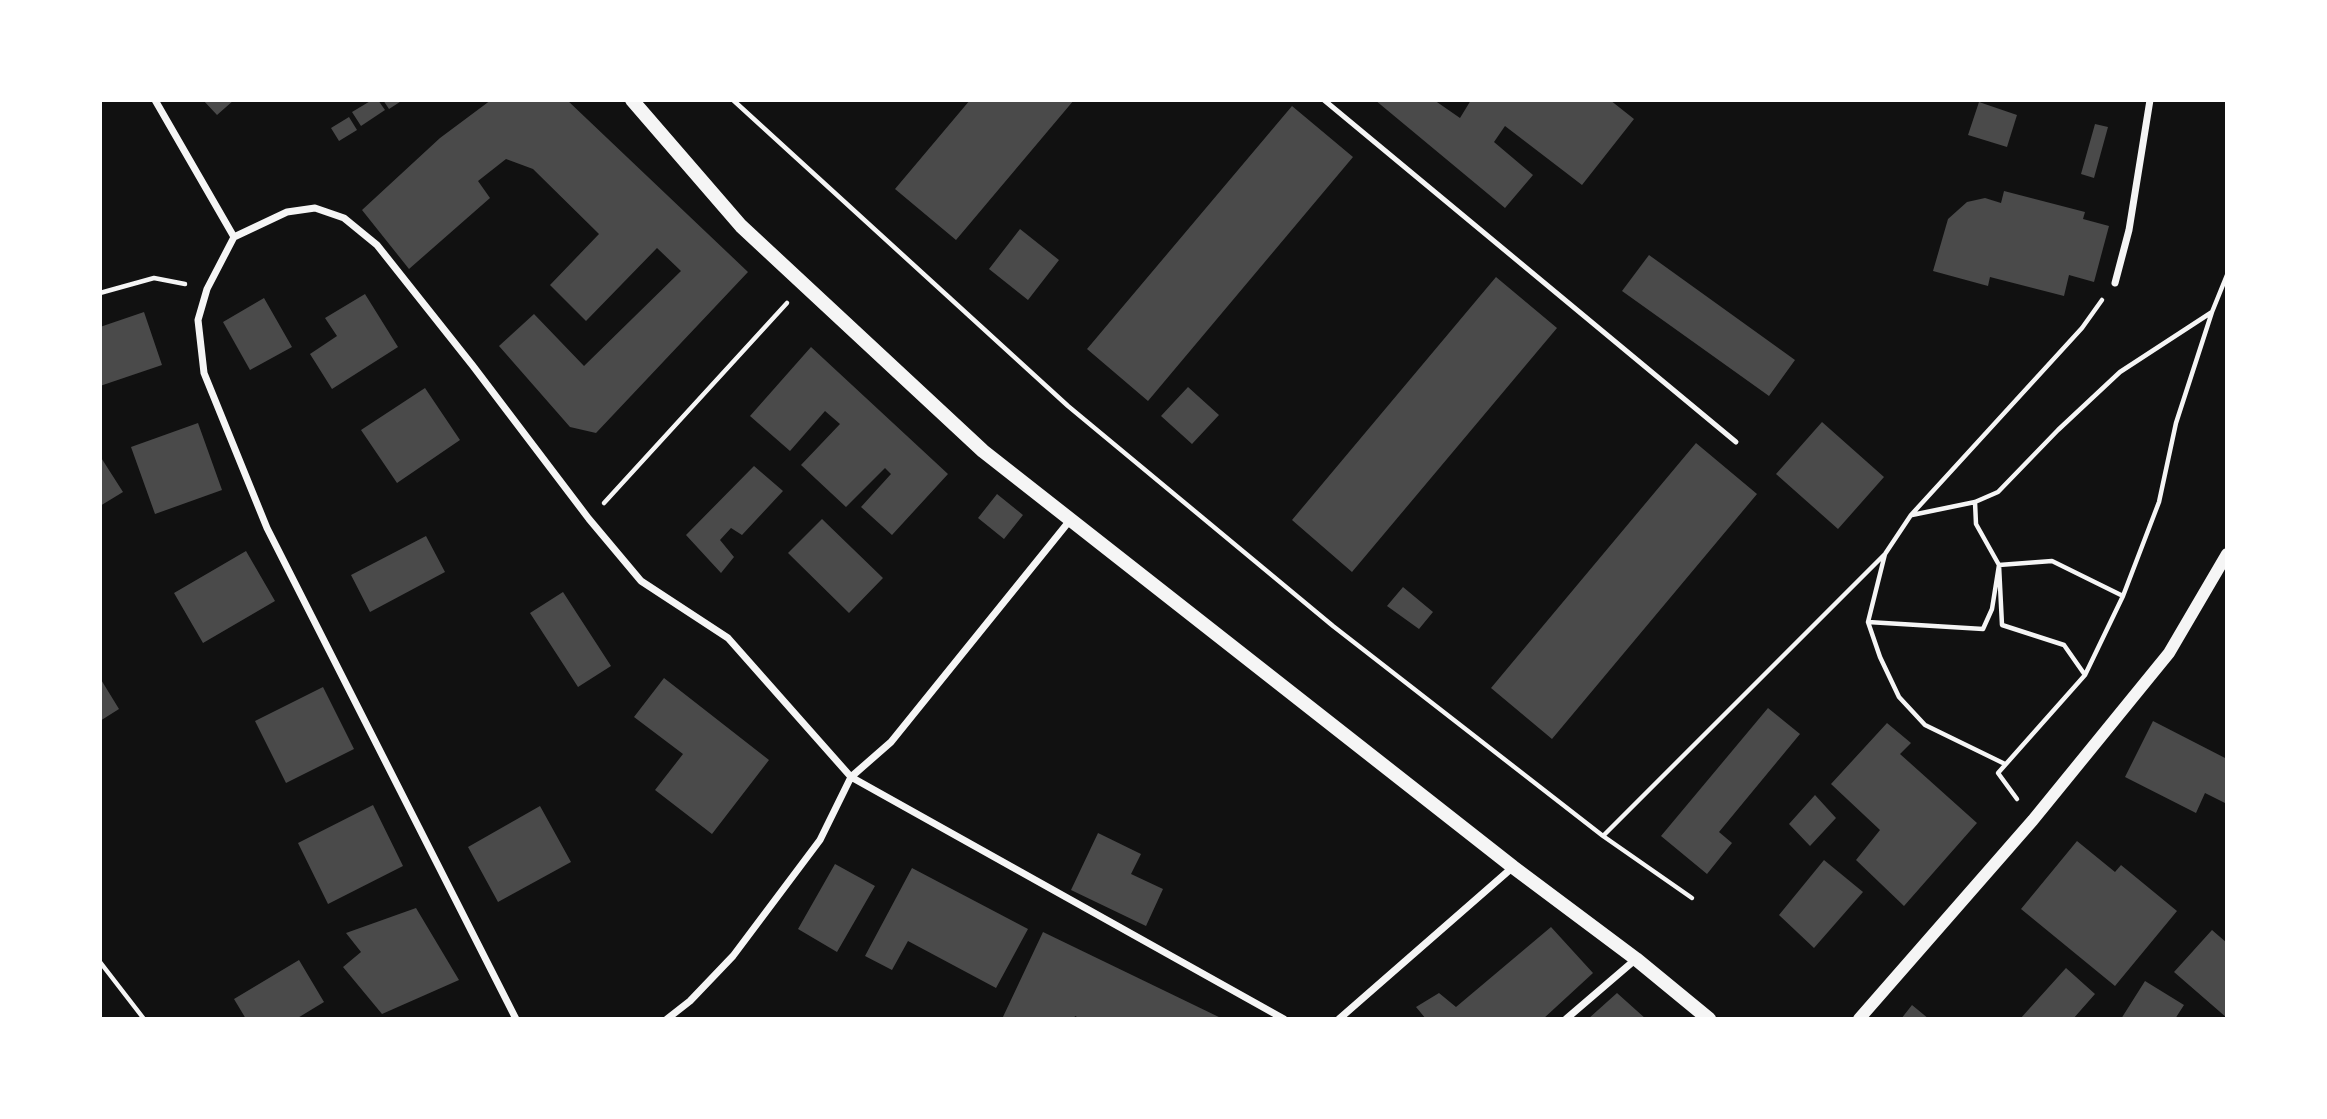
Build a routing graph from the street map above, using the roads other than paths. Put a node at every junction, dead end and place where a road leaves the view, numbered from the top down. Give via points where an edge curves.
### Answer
1 (155, 100) edge
2 (632, 100) edge
3 (1324, 100) edge
4 (2150, 100) edge
5 (234, 237) junction
6 (2115, 283) road end
7 (1736, 442) dead end
8 (1071, 519) junction
9 (2227, 554) edge
10 (851, 777) junction
11 (1513, 867) junction
12 (1636, 959) junction
13 (516, 1019) edge
14 (667, 1019) edge
15 (1284, 1019) edge
16 (1339, 1019) edge
17 (1566, 1019) edge
18 (1709, 1019) edge
19 (1860, 1019) edge

1 - 5 street
2 - 8 main road via 741,226 984,451
3 - 7 lane
4 - 6 street via 2129,230
5 - 10 street via 287,212 315,208 344,218 377,245 641,581 728,638
5 - 13 street via 206,289 198,320 204,373 267,528
8 - 10 street via 891,742
8 - 11 main road
9 - 19 street via 2169,653 2033,820
10 - 14 street via 820,840 774,904 733,956
10 - 15 street
11 - 12 main road
11 - 16 street
12 - 17 street
12 - 18 main road

